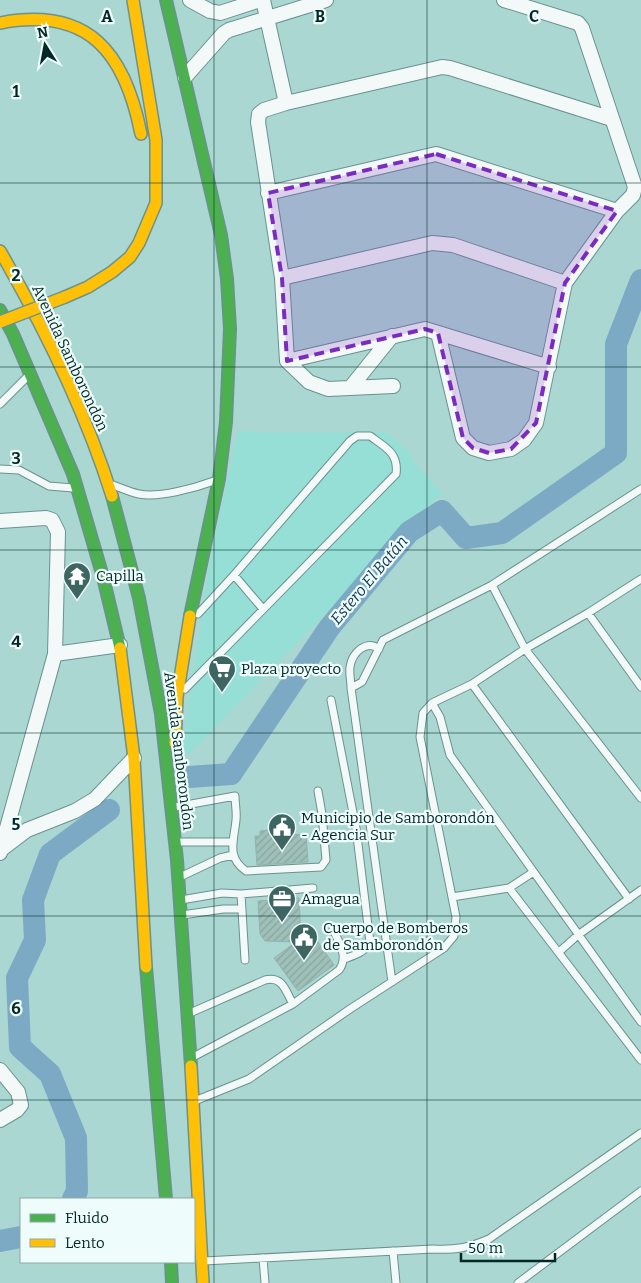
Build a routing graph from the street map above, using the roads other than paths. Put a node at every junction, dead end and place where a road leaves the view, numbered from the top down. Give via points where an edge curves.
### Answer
1 (133, 0) edge
2 (166, 0) edge
3 (190, 0) edge
4 (261, 0) edge
5 (326, 0) edge
6 (504, 0) edge
7 (267, 18) junction
8 (0, 23) edge
9 (132, 69) dead end
10 (185, 77) junction
11 (286, 103) junction
12 (612, 119) junction
13 (146, 157) junction
14 (268, 193) junction
15 (617, 212) junction
16 (0, 251) edge
17 (282, 278) junction
18 (565, 283) junction
19 (63, 293) junction
20 (0, 311) edge
21 (0, 322) edge
22 (438, 332) junction
23 (392, 336) junction
24 (287, 361) junction
25 (548, 367) junction
26 (30, 374) junction
27 (393, 386) dead end
28 (351, 387) junction
29 (0, 404) edge
30 (0, 469) edge
31 (219, 479) junction
32 (108, 484) junction
33 (78, 489) junction
34 (641, 489) edge
35 (0, 521) edge
36 (234, 575) junction
37 (640, 582) edge
38 (492, 585) junction
39 (263, 609) junction
40 (588, 613) junction
41 (188, 625) junction
42 (120, 645) junction
43 (526, 649) junction
44 (379, 650) junction
45 (55, 654) junction
46 (472, 684) junction
47 (641, 687) edge
48 (351, 688) junction
49 (177, 697) junction
50 (331, 700) dead end
51 (432, 703) junction
52 (134, 758) junction
53 (318, 791) dead end
54 (641, 798) edge
55 (172, 807) junction
56 (175, 842) junction
57 (232, 842) junction
58 (1, 851) edge
59 (232, 855) junction
60 (532, 872) junction
61 (180, 877) junction
62 (313, 888) dead end
63 (509, 888) junction
64 (641, 890) edge
65 (241, 894) junction
66 (452, 897) junction
67 (629, 899) junction
68 (179, 901) junction
69 (241, 909) junction
70 (180, 916) junction
71 (333, 930) dead end
72 (578, 936) junction
73 (559, 952) junction
74 (344, 959) junction
75 (245, 960) dead end
76 (392, 982) junction
77 (293, 1004) junction
78 (187, 1014) junction
79 (641, 1022) edge
80 (190, 1058) junction
81 (641, 1060) edge
82 (0, 1070) edge
83 (193, 1102) junction
84 (0, 1120) edge
85 (641, 1133) edge
86 (641, 1191) edge
87 (166, 1198) edge
88 (393, 1251) junction
89 (263, 1258) junction
90 (202, 1262) junction
91 (171, 1263) edge
92 (172, 1283) edge
93 (203, 1283) edge
94 (265, 1283) edge
95 (396, 1283) edge
96 (518, 1283) edge

1 - 19 highway via 156,140 156,203 130,258 88,286
2 - 10 highway
3 - 4 street via 220,13
4 - 7 street
5 - 7 street
6 - 12 street via 578,23
7 - 10 street via 224,33
7 - 11 street
8 - 13 highway via 38,17 60,21 76,27 100,44 120,68 128,87 136,108
9 - 13 highway
10 - 31 highway via 213,198 227,279 230,329 228,384
11 - 12 street via 450,68
11 - 14 street via 258,114
12 - 15 street via 635,187 633,196
13 - 19 highway via 148,178 144,208 124,250 98,273
14 - 15 street via 436,154
14 - 17 street
15 - 18 street
16 - 32 highway, Avenida Samborondón via 39,320
17 - 18 street via 432,243 453,245
17 - 24 street
18 - 25 street
19 - 20 highway
19 - 21 highway, bridge
20 - 26 highway
22 - 23 street via 425,329
22 - 25 street
22 - 25 street via 463,438 473,448 489,453 511,449 524,440 536,424
23 - 24 street
23 - 28 street
24 - 28 street via 309,382 328,389
26 - 29 lane
26 - 33 highway
27 - 28 street
30 - 33 lane via 19,470 49,486
31 - 32 lane via 196,488 141,494
31 - 41 highway
32 - 55 highway, Avenida Samborondón via 151,657 166,745
33 - 42 highway
34 - 38 lane
35 - 45 street via 46,518 52,520 58,532
36 - 39 lane
36 - 39 lane via 350,441 357,436 370,436 392,453 397,461 396,474
36 - 41 lane
37 - 40 lane
38 - 43 lane
38 - 44 lane via 383,640
39 - 49 lane
40 - 43 lane
40 - 47 lane
41 - 49 highway
42 - 45 street
42 - 52 highway
43 - 46 lane
43 - 54 lane
44 - 48 lane via 362,682
44 - 48 lane via 366,645 359,649 350,665
45 - 58 street
46 - 51 lane
46 - 67 lane
48 - 76 lane
49 - 55 highway
50 - 74 lane via 356,828 370,942 360,954
51 - 60 lane via 440,717 450,755
51 - 66 lane via 424,713 420,737
52 - 58 street via 95,799 75,811 27,830
52 - 87 highway via 145,949 158,1047
53 - 59 lane via 326,860 321,867 246,871
55 - 56 highway, Avenida Samborondón
55 - 57 lane via 235,796
56 - 57 lane
56 - 61 highway, Avenida Samborondón
57 - 59 lane
59 - 61 lane
60 - 63 lane
60 - 72 lane
61 - 68 highway, Avenida Samborondón
62 - 65 lane
63 - 66 lane
63 - 73 lane
64 - 67 lane
65 - 68 lane via 222,893
65 - 69 lane
66 - 76 lane via 456,917 454,936 444,948
67 - 72 lane
68 - 70 highway, Avenida Samborondón
69 - 70 lane
69 - 75 lane
70 - 78 highway, Avenida Samborondón
71 - 74 lane
72 - 73 lane
72 - 79 lane
73 - 81 lane
74 - 77 lane via 339,970
76 - 83 lane via 249,1079
77 - 78 lane via 280,981 274,978
77 - 80 lane
78 - 80 highway, Avenida Samborondón via 184,1037
80 - 83 highway, Avenida Samborondón
82 - 84 street via 18,1092 21,1105
83 - 90 highway, Avenida Samborondón
85 - 88 lane via 489,1239 453,1250
86 - 96 lane
88 - 89 lane
88 - 95 lane
89 - 90 lane
89 - 94 lane
90 - 93 highway, Avenida Samborondón
91 - 92 highway

